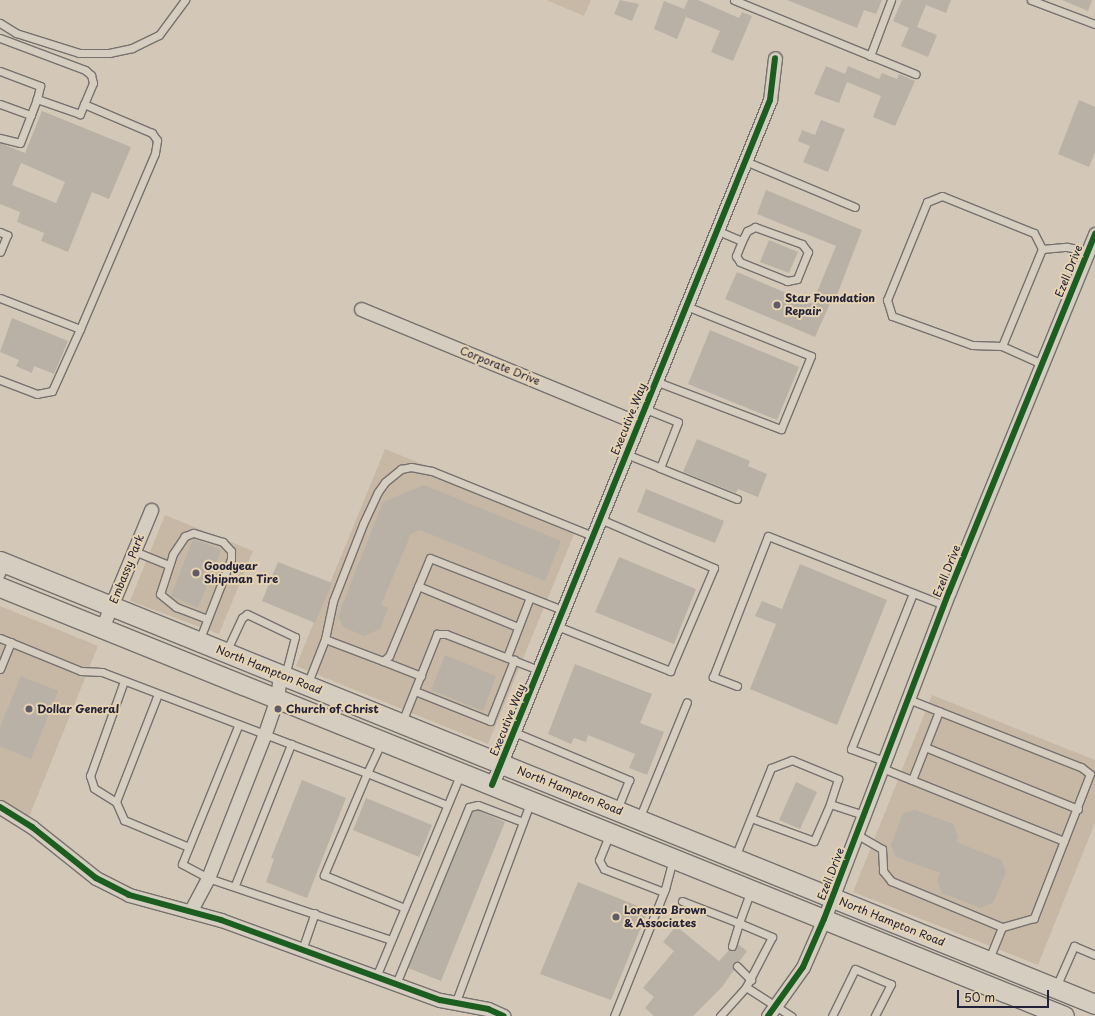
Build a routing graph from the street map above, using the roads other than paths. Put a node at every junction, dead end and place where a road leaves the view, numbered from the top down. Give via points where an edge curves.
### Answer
1 (185, 0) edge
2 (734, 0) edge
3 (891, 0) edge
4 (1031, 0) edge
5 (0, 24) edge
6 (1095, 24) edge
7 (0, 38) edge
8 (870, 56) junction
9 (774, 58) dead end
10 (0, 71) edge
11 (915, 74) dead end
12 (37, 99) junction
13 (0, 104) edge
14 (84, 104) junction
15 (31, 115) junction
16 (0, 138) edge
17 (745, 161) junction
18 (855, 207) dead end
19 (716, 230) junction
20 (3, 233) edge
21 (1095, 234) edge
22 (742, 241) junction
23 (1042, 249) junction
24 (1088, 251) junction
25 (0, 252) edge
26 (0, 298) edge
27 (686, 306) junction
28 (361, 309) dead end
29 (80, 329) junction
30 (1002, 346) junction
31 (1042, 364) junction
32 (0, 380) edge
33 (655, 381) junction
34 (644, 408) junction
35 (638, 423) junction
36 (626, 454) junction
37 (660, 468) junction
38 (737, 499) dead end
39 (151, 510) dead end
40 (600, 519) junction
41 (593, 536) junction
42 (134, 551) junction
43 (169, 565) junction
44 (2, 567) edge
45 (418, 586) junction
46 (0, 587) edge
47 (914, 593) junction
48 (530, 597) junction
49 (944, 605) junction
50 (112, 606) junction
51 (563, 610) junction
52 (207, 619) junction
53 (556, 626) junction
54 (518, 627) junction
55 (102, 628) junction
56 (0, 638) edge
57 (325, 639) junction
58 (199, 641) junction
59 (10, 642) junction
60 (226, 652) junction
61 (507, 657) junction
62 (514, 660) junction
63 (383, 661) junction
64 (0, 669) edge
65 (539, 670) junction
66 (283, 675) junction
67 (420, 676) junction
68 (124, 681) junction
69 (306, 685) junction
70 (737, 686) dead end
71 (414, 691) junction
72 (158, 694) junction
73 (277, 699) junction
74 (908, 699) junction
75 (687, 702) dead end
76 (939, 711) junction
77 (402, 723) junction
78 (238, 726) junction
79 (514, 732) junction
80 (264, 736) junction
81 (382, 741) junction
82 (291, 744) junction
83 (925, 747) junction
84 (502, 764) junction
85 (883, 765) junction
86 (367, 773) junction
87 (461, 773) junction
88 (912, 780) junction
89 (492, 785) junction
90 (531, 801) junction
91 (116, 802) junction
92 (830, 804) junction
93 (447, 805) junction
94 (0, 807) edge
95 (1078, 809) junction
96 (617, 810) junction
97 (864, 815) junction
98 (751, 818) junction
99 (639, 819) junction
100 (523, 822) junction
101 (610, 833) junction
102 (856, 834) junction
103 (1064, 841) junction
104 (189, 847) junction
105 (673, 858) junction
106 (735, 858) junction
107 (208, 878) junction
108 (235, 885) junction
109 (751, 890) junction
110 (664, 892) junction
111 (832, 898) junction
112 (682, 901) dead end
113 (405, 908) junction
114 (190, 912) junction
115 (314, 913) junction
116 (824, 919) junction
117 (738, 923) junction
118 (1002, 927) junction
119 (391, 940) junction
120 (732, 946) dead end
121 (302, 950) junction
122 (1095, 955) edge
123 (988, 961) junction
124 (737, 966) dead end
125 (376, 977) junction
126 (750, 980) junction
127 (980, 982) junction
128 (396, 984) junction
129 (746, 987) junction
130 (1056, 988) junction
131 (455, 1004) junction
132 (1095, 1004) edge
133 (772, 1011) edge
134 (504, 1016) edge
135 (614, 1016) edge
136 (720, 1016) edge
137 (791, 1016) edge
138 (832, 1016) edge
139 (875, 1016) edge
140 (1064, 1016) edge

1 - 5 lane via 159,35 132,48 110,53 79,53 16,33
2 - 8 lane
3 - 8 lane
4 - 6 lane
7 - 14 lane via 91,75 93,83
8 - 11 lane
9 - 17 street, Executive Way via 770,100
10 - 12 lane via 40,86
12 - 14 lane via 75,115 80,114
12 - 15 lane
13 - 15 lane
14 - 29 lane via 152,133 157,140 155,153
15 - 16 lane via 20,143
17 - 18 lane
17 - 19 street, Executive Way
19 - 22 lane
19 - 27 street, Executive Way
20 - 25 lane
21 - 24 street, Ezell Drive
22 - 22 lane via 736,256 740,262 787,281 797,279 808,252 802,244 755,227 747,231
23 - 24 lane via 1067,247
23 - 30 lane
23 - 30 lane via 1034,233 942,196 927,202 898,272 887,300 892,316 972,345
24 - 31 street, Ezell Drive
26 - 29 lane
27 - 33 street, Executive Way
27 - 33 lane via 811,356 781,429
28 - 35 street, Corporate Drive
29 - 32 lane via 52,391 37,394
30 - 31 lane
31 - 49 street, Ezell Drive
33 - 34 street, Executive Way
34 - 35 street, Executive Way
34 - 37 lane via 678,422
35 - 36 street, Executive Way
36 - 37 lane
36 - 40 street, Executive Way
37 - 38 lane
39 - 42 street, Embassy Park
40 - 41 street, Executive Way
40 - 53 lane via 714,568 670,672
41 - 51 street, Executive Way
41 - 57 lane via 432,471 411,467 401,469 385,482 378,492 363,524 333,601
42 - 43 lane
42 - 50 street, Embassy Park
43 - 52 lane via 160,589 162,598
43 - 52 lane via 185,536 193,533 223,542 231,551 231,559
44 - 50 main road, North Hampton Road
45 - 48 lane via 430,558
45 - 54 lane
45 - 63 lane via 389,656
46 - 55 main road, North Hampton Road
47 - 49 lane
47 - 70 lane via 768,536 713,677
47 - 85 lane via 851,749
48 - 51 lane
48 - 54 lane
49 - 74 street, Ezell Drive
50 - 55 street, Embassy Park
50 - 58 main road, North Hampton Road
51 - 53 street, Executive Way
52 - 58 lane
53 - 65 street, Executive Way
54 - 61 lane
55 - 73 main road, North Hampton Road
56 - 59 lane
57 - 63 lane
57 - 69 lane
58 - 60 main road, North Hampton Road
59 - 64 lane
59 - 68 lane via 81,671 102,672
60 - 66 main road, North Hampton Road
60 - 66 lane via 242,618 247,614 295,637
61 - 62 lane
61 - 67 lane via 446,634 437,634
62 - 65 lane
62 - 71 lane via 490,721
63 - 67 lane
65 - 79 street, Executive Way
66 - 69 main road, North Hampton Road
66 - 73 street
67 - 71 lane
68 - 72 lane
68 - 91 lane via 90,776 94,788
69 - 77 main road, North Hampton Road
71 - 77 lane
72 - 78 lane
72 - 91 lane
73 - 80 street
73 - 81 main road, North Hampton Road
74 - 76 lane
74 - 85 street, Ezell Drive
75 - 99 lane
76 - 83 lane
76 - 95 lane via 1087,770 1090,774 1089,781
77 - 84 main road, North Hampton Road
78 - 80 lane
78 - 104 lane
79 - 84 street, Executive Way
79 - 96 lane via 629,780
80 - 82 lane
80 - 107 street
81 - 86 lane
81 - 87 main road, North Hampton Road
82 - 86 lane
82 - 108 lane
83 - 88 lane
83 - 95 lane
84 - 89 street, Executive Way
84 - 96 main road, North Hampton Road
85 - 88 lane
85 - 97 street, Ezell Drive
86 - 93 lane
86 - 113 lane via 324,875
87 - 89 main road, North Hampton Road
87 - 93 lane
88 - 103 lane
89 - 90 main road, North Hampton Road
90 - 100 lane
90 - 101 main road, North Hampton Road
91 - 104 lane via 124,820
92 - 97 lane
92 - 98 lane via 814,841
92 - 98 lane via 838,779 792,760 771,768
93 - 113 lane
94 - 114 street via 114,888 150,902
95 - 103 lane
96 - 99 main road, North Hampton Road
97 - 102 street, Ezell Drive
98 - 106 lane
99 - 106 main road, North Hampton Road
100 - 128 lane via 478,805 469,807
100 - 131 lane
101 - 105 main road, North Hampton Road
101 - 110 lane via 599,860 604,869
102 - 111 street, Ezell Drive
102 - 118 lane via 882,849 883,871 891,881
103 - 118 lane via 1034,918
104 - 107 lane via 182,864
105 - 109 main road, North Hampton Road
105 - 110 lane
106 - 111 main road, North Hampton Road
107 - 108 lane
107 - 114 street
108 - 115 lane
109 - 116 main road, North Hampton Road
109 - 117 lane
110 - 135 lane
111 - 116 street, Ezell Drive
111 - 123 main road, North Hampton Road
112 - 117 lane
113 - 119 lane
114 - 121 street
115 - 119 lane
115 - 121 lane
116 - 127 main road, North Hampton Road
116 - 133 street, Ezell Drive via 803,967
117 - 120 lane
117 - 126 lane via 772,937
118 - 123 lane
119 - 125 lane
121 - 125 street
122 - 130 lane via 1074,946
123 - 127 main road
123 - 130 main road, North Hampton Road
124 - 126 lane
125 - 128 street
126 - 129 lane
127 - 140 main road, North Hampton Road
128 - 131 street
129 - 133 lane
129 - 136 lane
130 - 132 main road, North Hampton Road
131 - 134 street via 488,1009
133 - 137 lane
138 - 139 lane via 855,969 890,984

